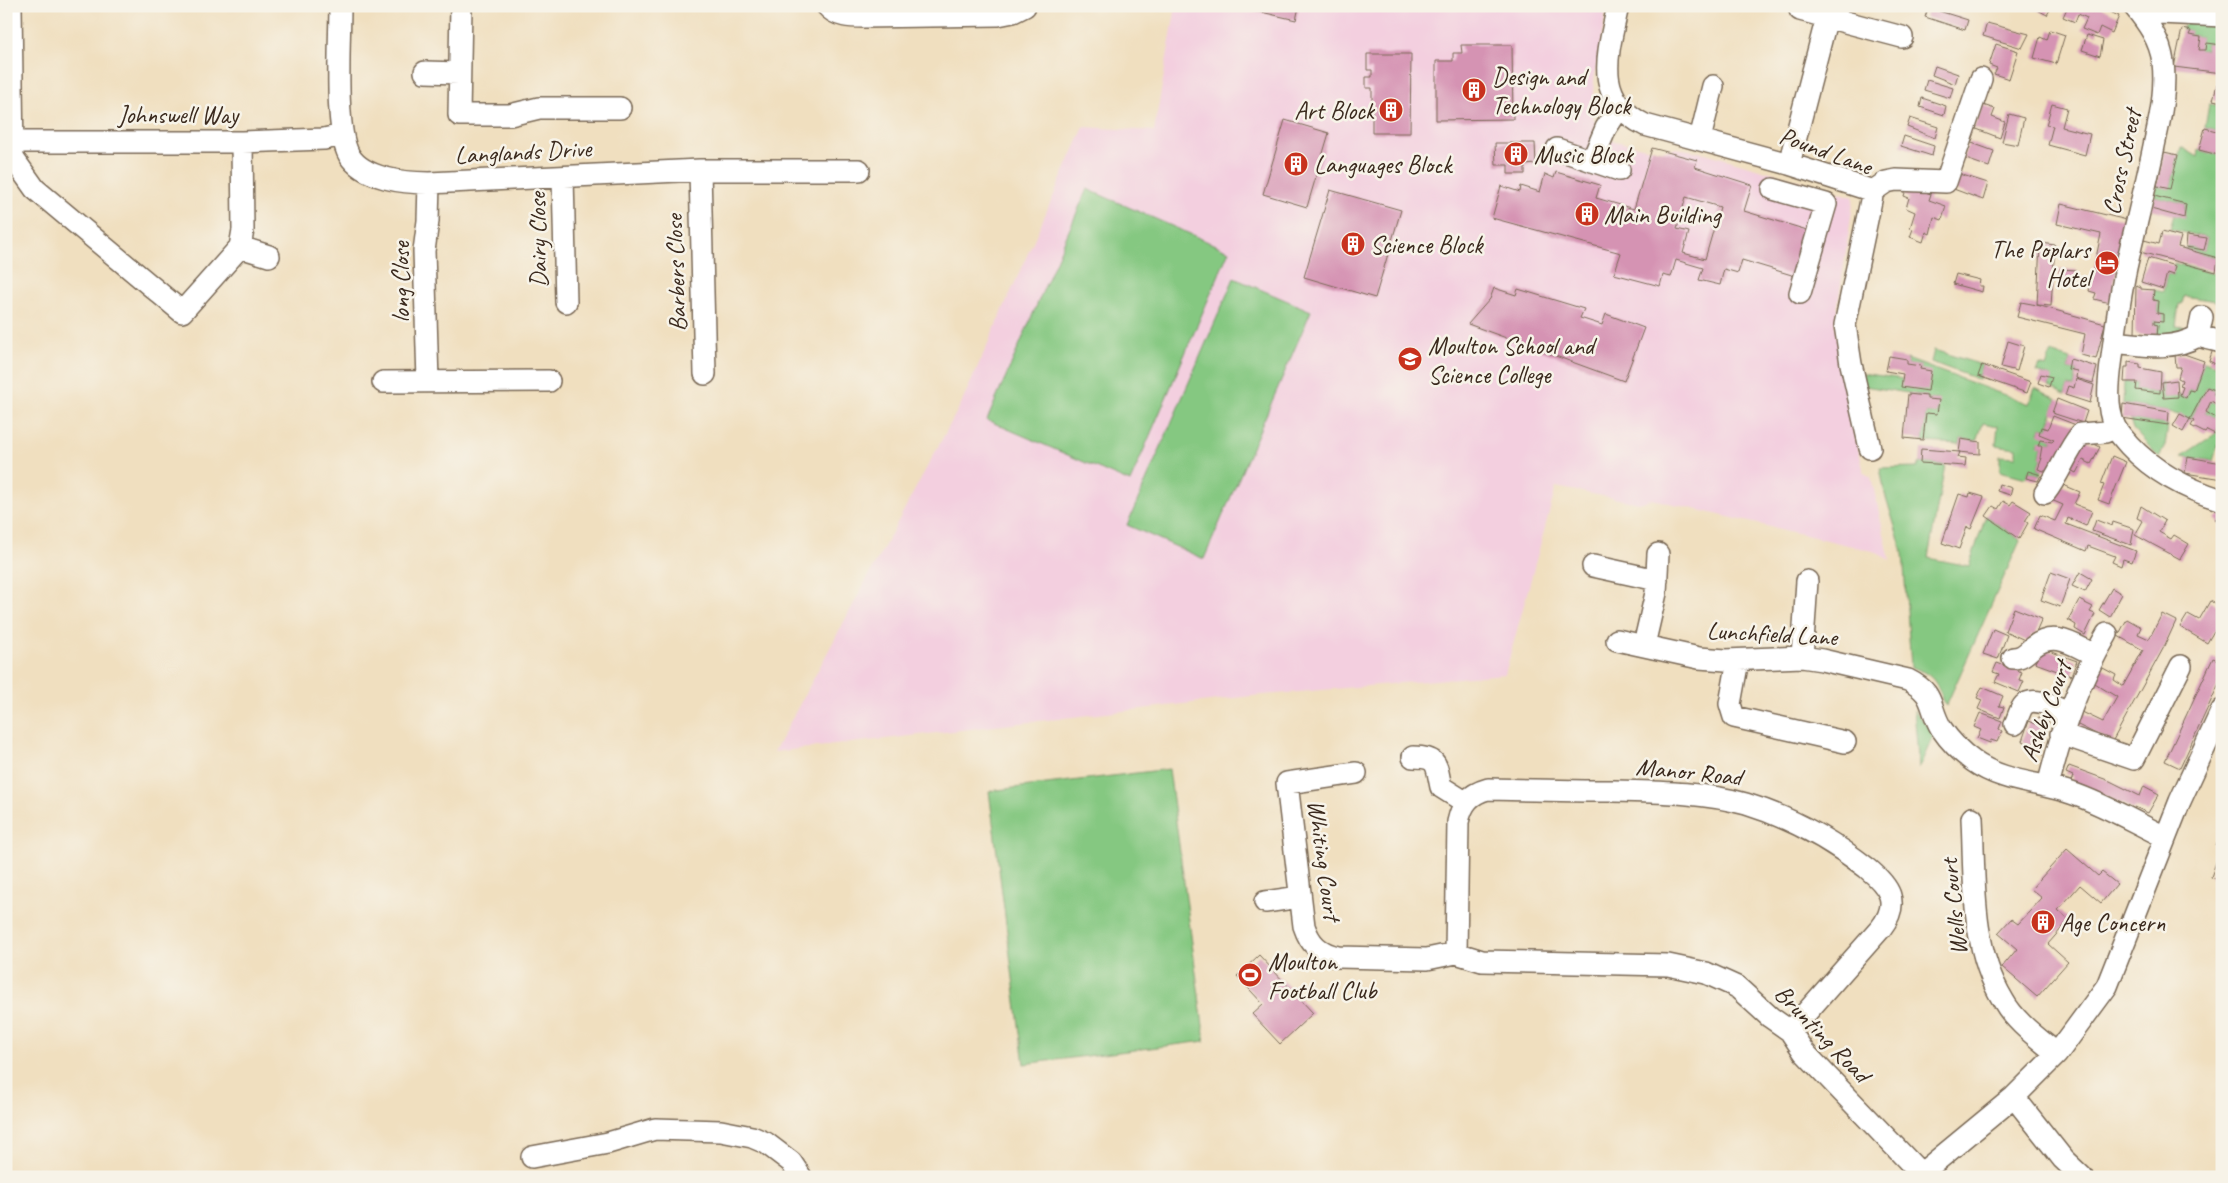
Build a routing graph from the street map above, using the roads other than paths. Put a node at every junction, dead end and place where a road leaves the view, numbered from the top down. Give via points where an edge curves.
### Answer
1 (11, 6) edge
2 (340, 6) edge
3 (461, 6) edge
4 (827, 6) edge
5 (1025, 6) edge
6 (1618, 6) edge
7 (1800, 10) dead end
8 (2139, 12) edge
9 (2210, 12) edge
10 (1827, 17) junction
11 (1902, 37) dead end
12 (425, 72) dead end
13 (459, 72) junction
14 (1981, 79) dead end
15 (1713, 86) dead end
16 (1620, 107) junction
17 (620, 108) dead end
18 (342, 135) junction
19 (1700, 139) junction
20 (13, 142) junction
21 (242, 142) junction
22 (1557, 150) dead end
23 (1592, 161) junction
24 (1793, 165) junction
25 (700, 170) junction
26 (859, 170) dead end
27 (1619, 170) dead end
28 (562, 177) junction
29 (429, 183) junction
30 (1873, 191) junction
31 (240, 247) junction
32 (268, 256) dead end
33 (1800, 293) dead end
34 (566, 302) dead end
35 (2114, 342) junction
36 (2222, 342) edge
37 (706, 374) dead end
38 (428, 381) junction
39 (550, 381) dead end
40 (383, 382) dead end
41 (2116, 428) junction
42 (1870, 448) dead end
43 (2045, 493) dead end
44 (2222, 500) edge
45 (1658, 554) dead end
46 (1593, 566) dead end
47 (1658, 580) junction
48 (1807, 581) dead end
49 (2107, 634) dead end
50 (1618, 640) dead end
51 (1644, 645) junction
52 (2095, 655) junction
53 (1802, 657) junction
54 (2013, 658) dead end
55 (1738, 660) junction
56 (2181, 666) dead end
57 (2222, 710) edge
58 (2068, 713) junction
59 (2015, 724) dead end
60 (2061, 734) junction
61 (1845, 742) dead end
62 (1414, 758) dead end
63 (1356, 773) dead end
64 (2048, 786) junction
65 (1465, 802) junction
66 (1972, 818) dead end
67 (2165, 837) junction
68 (1300, 897) junction
69 (1265, 902) dead end
70 (1456, 954) junction
71 (1790, 1032) junction
72 (2057, 1054) junction
73 (2014, 1097) junction
74 (532, 1157) dead end
75 (1919, 1175) edge
76 (801, 1177) edge
77 (2082, 1177) edge

1 - 20 street
2 - 18 street, Langlands Drive
3 - 13 street
4 - 5 street via 845,16 864,17 998,15
6 - 16 street, Pound Lane via 1607,64 1611,90
7 - 10 street
8 - 9 street
8 - 35 street, Cross Street via 2161,50 2164,84 2151,161 2127,260
10 - 11 street
10 - 24 street
12 - 13 street
13 - 17 street via 459,115 510,115 539,108
14 - 30 street via 1946,182 1896,180 1886,182
15 - 19 street
16 - 19 street, Pound Lane via 1645,125
16 - 23 street via 1606,128
18 - 21 street, Johnswell Way via 324,139
18 - 29 street, Langlands Drive via 350,156 366,171 401,183
19 - 24 street, Pound Lane
20 - 21 street, Johnswell Way
20 - 31 street via 13,158 35,189 182,312
21 - 31 street via 243,230
22 - 23 street
23 - 27 street
24 - 30 street, Pound Lane
24 - 33 street via 1781,191 1826,204
25 - 26 street, Langlands Drive
25 - 28 street, Langlands Drive
25 - 37 street, Barbers Close
28 - 29 street, Langlands Drive
28 - 34 street, Dairy Close
29 - 38 street, long Close via 424,251
30 - 42 street, Pound Lane via 1846,325
31 - 32 street
35 - 36 street via 2177,345 2200,326
35 - 41 street, Cross Street via 2109,405
38 - 39 street
38 - 40 street
41 - 43 street via 2081,434
41 - 44 street, Cross Street via 2144,460 2166,477
45 - 47 street
46 - 47 street
47 - 51 street
48 - 53 street
49 - 52 street, Ashby Court
50 - 51 street, Lunchfield Lane
51 - 55 street, Lunchfield Lane via 1699,658
52 - 54 street, Ashby Court via 2055,638 2040,642 2020,658
52 - 58 street, Ashby Court
53 - 55 street, Lunchfield Lane
53 - 64 street, Lunchfield Lane via 1894,675 1919,686 1927,693 1941,728 1971,760 2000,776
55 - 61 street via 1730,704 1734,717
56 - 60 street via 2134,759
57 - 67 street
58 - 59 street via 2040,702 2029,702 2024,705
58 - 60 street, Ashby Court
60 - 64 street, Ashby Court
62 - 65 street via 1428,757 1434,762 1441,787
63 - 68 street, Whiting Court via 1287,783
64 - 67 street, Lunchfield Lane via 2096,803
65 - 70 street via 1458,822
65 - 71 street, Manor Road via 1488,789 1694,794 1746,804 1773,814 1855,859 1888,888 1891,911 1881,928
66 - 72 street, Wells Court via 1980,940 1992,978 2003,1002 2022,1024
67 - 72 street via 2107,986
68 - 69 street
68 - 70 street, Whiting Court via 1308,939 1316,949 1328,955 1428,959
70 - 71 street, Brunting Road via 1482,961 1668,965 1690,969 1737,987
71 - 75 street, Brunting Road via 1804,1052
72 - 73 street
73 - 75 street
73 - 77 street via 2063,1160
74 - 76 street via 608,1144 655,1130 721,1131 766,1142 781,1153

